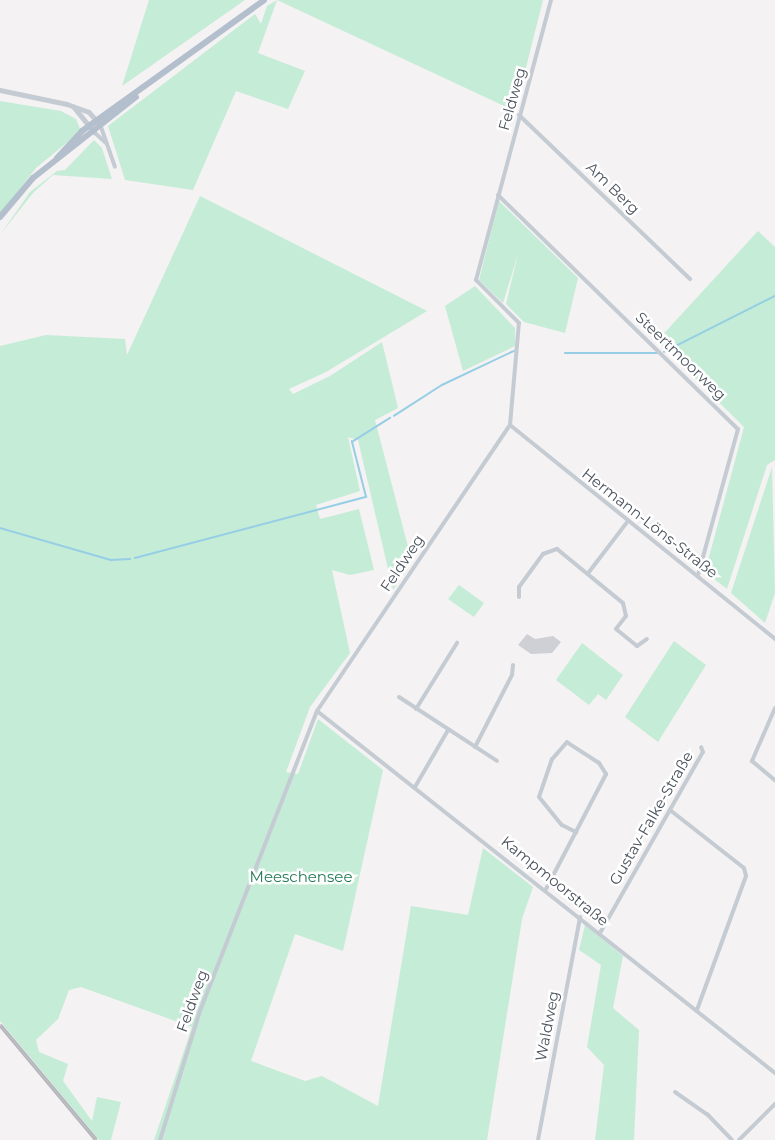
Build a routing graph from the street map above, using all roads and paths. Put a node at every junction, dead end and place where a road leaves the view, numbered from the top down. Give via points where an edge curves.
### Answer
1 (264, 0) edge
2 (551, 0) edge
3 (0, 90) edge
4 (72, 105) junction
5 (519, 115) junction
6 (99, 124) junction
7 (89, 126) junction
8 (94, 132) junction
9 (107, 144) junction
10 (57, 158) junction
11 (115, 167) dead end
12 (498, 195) junction
13 (0, 217) edge
14 (690, 279) dead end
15 (510, 425) junction
16 (628, 520) junction
17 (589, 572) junction
18 (698, 575) junction
19 (519, 597) dead end
20 (647, 639) dead end
21 (775, 639) edge
22 (457, 643) dead end
23 (513, 665) dead end
24 (399, 697) dead end
25 (775, 708) edge
26 (416, 709) junction
27 (317, 711) junction
28 (448, 730) junction
29 (475, 747) junction
30 (700, 747) dead end
31 (497, 761) dead end
32 (775, 780) edge
33 (414, 787) junction
34 (670, 810) junction
35 (576, 832) junction
36 (546, 889) junction
37 (580, 916) junction
38 (600, 933) junction
39 (696, 1010) junction
40 (775, 1073) edge
41 (675, 1092) dead end
42 (775, 1104) edge
43 (741, 1139) edge
44 (160, 1140) edge
45 (538, 1140) edge
46 (732, 1140) edge

1 - 6 main road
2 - 5 street, Feldweg
3 - 4 street
4 - 6 street
4 - 7 street
5 - 12 street, Feldweg
5 - 14 street, Am Berg
6 - 7 main road
6 - 8 main road
6 - 9 street
7 - 8 street
7 - 10 main road
8 - 9 street
8 - 10 main road
9 - 11 street
10 - 13 main road
12 - 15 street, Feldweg via 476,280 519,323
12 - 18 street, Steertmoorweg via 738,429
15 - 16 street, Hermann-Löns-Straße
15 - 27 street, Feldweg
16 - 17 street
16 - 18 street, Hermann-Löns-Straße
17 - 19 street via 562,551 552,549 519,587
17 - 20 street via 627,609 616,629 637,646
18 - 21 street, Hermann-Löns-Straße
22 - 26 street
23 - 29 street via 512,675
24 - 26 street
25 - 32 street via 752,761
26 - 28 street
27 - 33 street, Kampmoorstraße
27 - 44 street, Feldweg via 200,1011
28 - 29 street
28 - 33 street
29 - 31 street
30 - 34 street, Gustav-Falke-Straße via 703,752
33 - 36 street, Kampmoorstraße
34 - 38 street, Gustav-Falke-Straße
34 - 39 street via 744,868 746,876
35 - 35 street via 606,774 599,763 567,742 552,759 539,797 562,825
35 - 36 street
36 - 37 street, Kampmoorstraße
37 - 38 street, Kampmoorstraße
37 - 45 street, Waldweg
38 - 39 street, Kampmoorstraße
39 - 40 street, Kampmoorstraße
41 - 46 street via 708,1114
42 - 43 street

